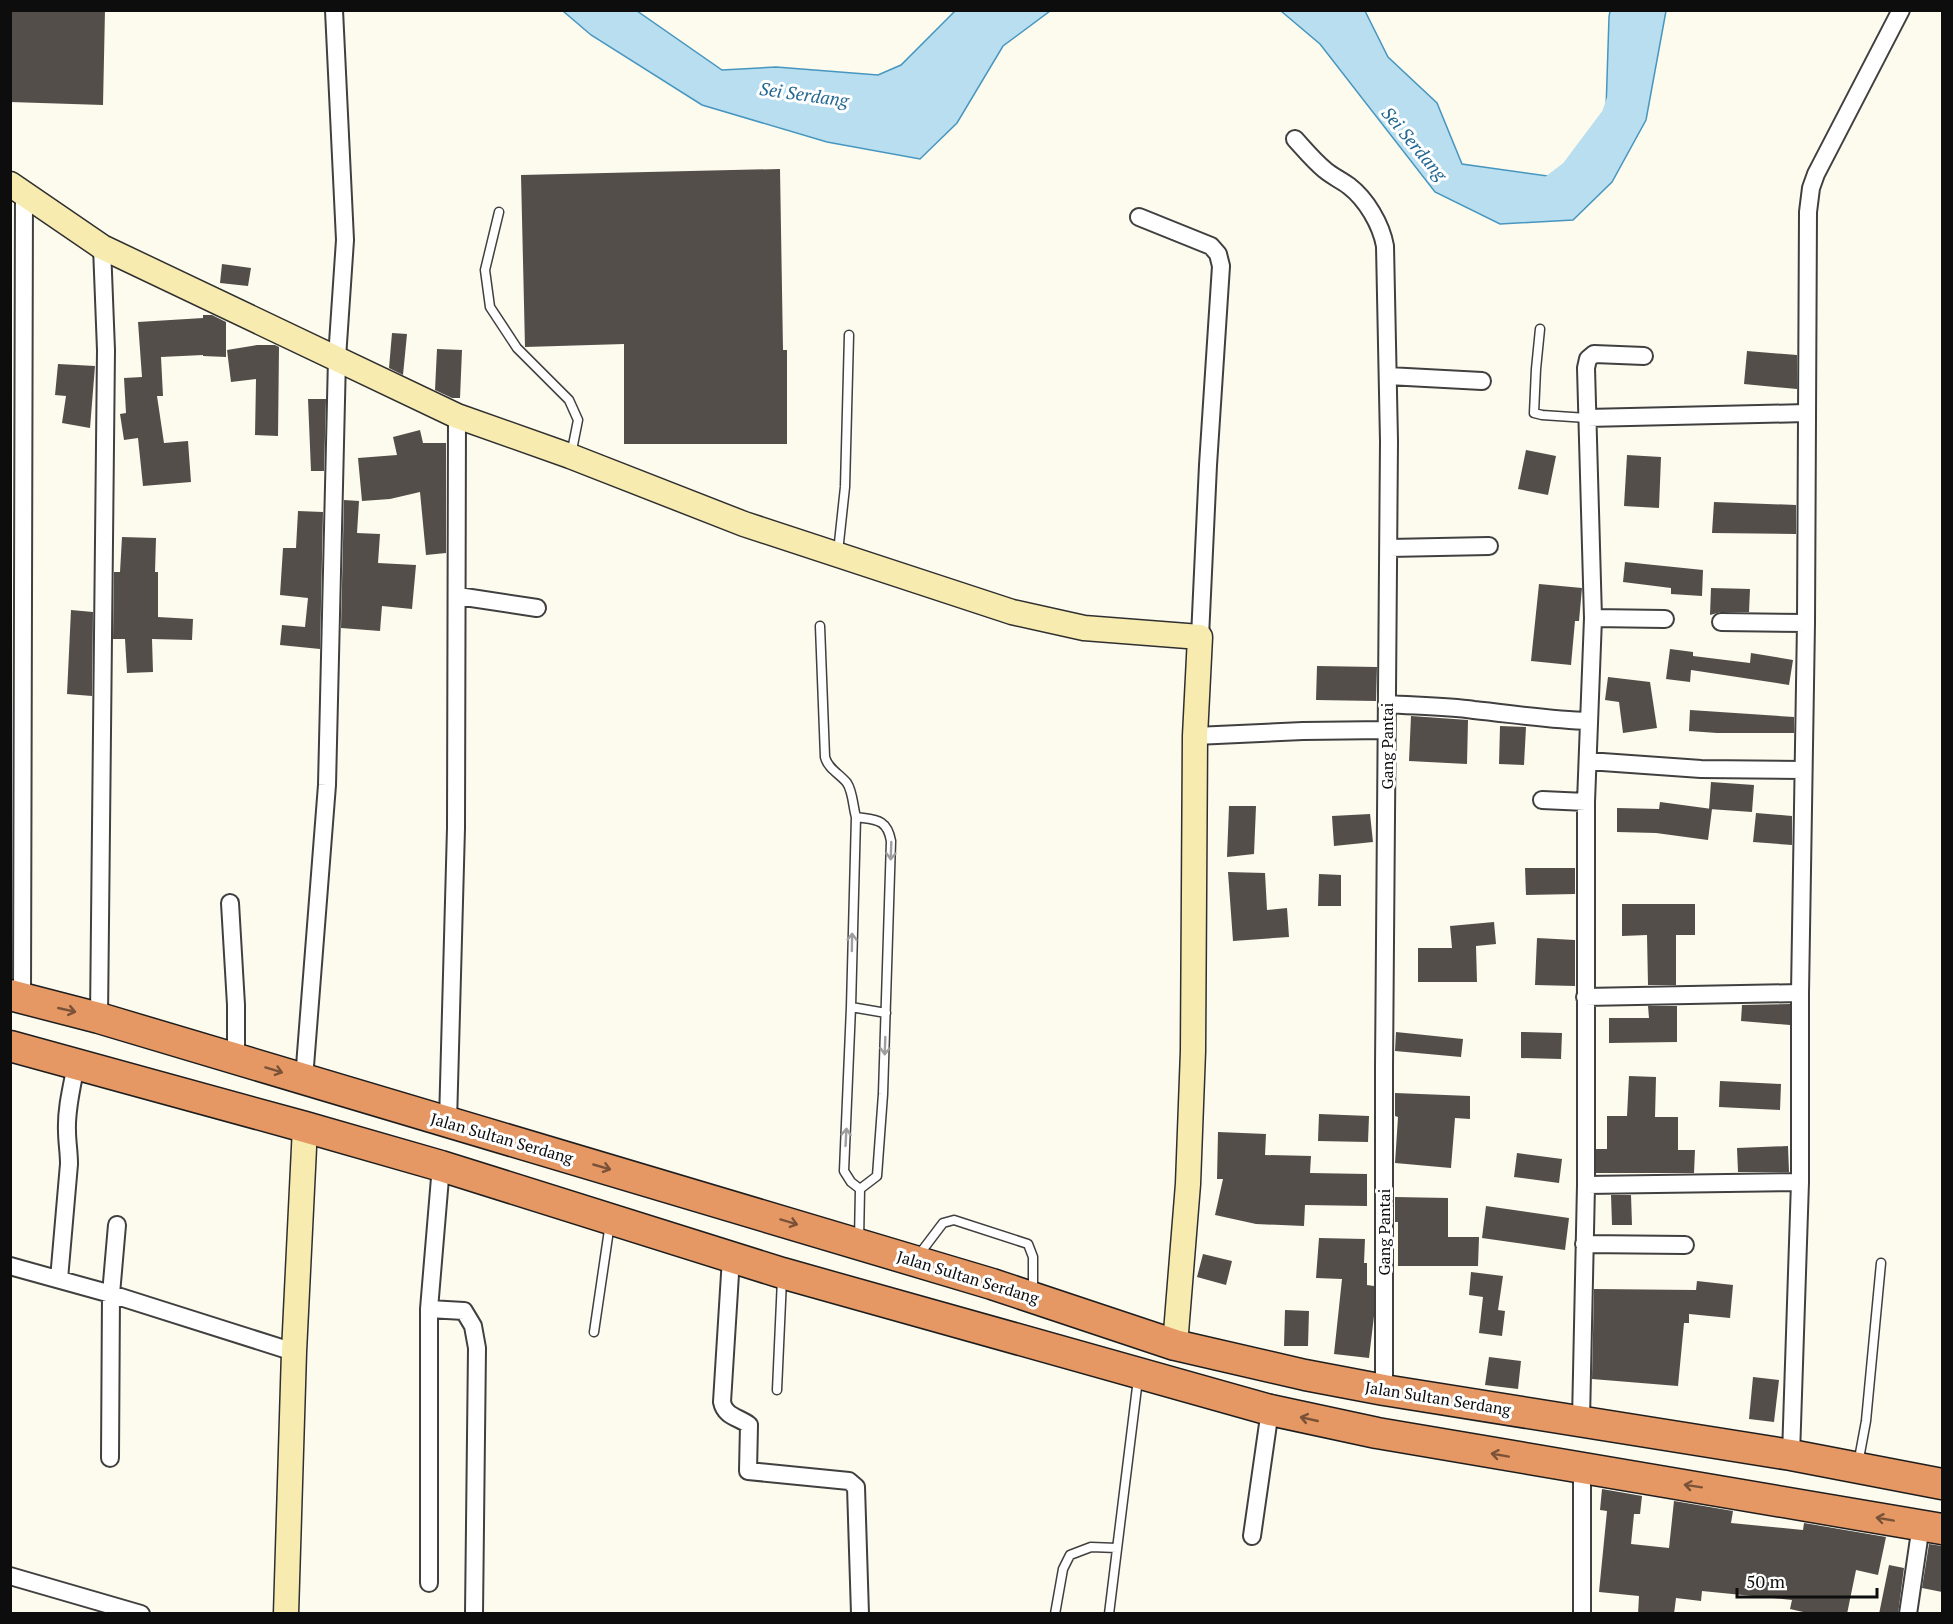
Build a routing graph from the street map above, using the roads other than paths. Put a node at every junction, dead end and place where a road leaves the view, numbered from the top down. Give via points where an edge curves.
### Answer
1 (334, 10) edge
2 (1901, 10) edge
3 (1295, 139) dead end
4 (17, 188) edge
5 (499, 212) dead end
6 (1139, 217) dead end
7 (102, 247) junction
8 (1540, 329) dead end
9 (849, 335) dead end
10 (1644, 356) dead end
11 (337, 358) junction
12 (1388, 376) junction
13 (1482, 381) dead end
14 (1806, 413) junction
15 (457, 416) junction
16 (1587, 418) junction
17 (570, 456) junction
18 (1489, 546) dead end
19 (1389, 548) junction
20 (838, 555) junction
21 (458, 596) junction
22 (537, 608) dead end
23 (1593, 618) junction
24 (1665, 619) dead end
25 (1721, 622) dead end
26 (1806, 623) junction
27 (820, 626) dead end
28 (1200, 637) junction
29 (1387, 704) junction
30 (1589, 721) junction
31 (1386, 730) junction
32 (1195, 736) junction
33 (1588, 761) junction
34 (1803, 770) junction
35 (1542, 800) dead end
36 (1586, 802) junction
37 (856, 817) junction
38 (230, 903) dead end
39 (1800, 993) junction
40 (16, 996) edge
41 (1586, 997) junction
42 (851, 1007) junction
43 (886, 1013) junction
44 (99, 1018) junction
45 (10, 1046) edge
46 (236, 1058) junction
47 (76, 1065) junction
48 (304, 1079) junction
49 (448, 1122) junction
50 (305, 1127) junction
51 (441, 1166) junction
52 (1800, 1182) junction
53 (1586, 1185) junction
54 (860, 1189) junction
55 (610, 1220) junction
56 (117, 1225) dead end
57 (859, 1244) junction
58 (1584, 1244) junction
59 (1684, 1245) dead end
60 (731, 1258) junction
61 (914, 1261) junction
62 (1881, 1263) dead end
63 (10, 1266) edge
64 (782, 1273) junction
65 (59, 1279) junction
66 (111, 1294) junction
67 (1033, 1297) junction
68 (429, 1309) junction
69 (594, 1332) dead end
70 (1175, 1345) junction
71 (294, 1352) junction
72 (1139, 1373) junction
73 (777, 1390) dead end
74 (1384, 1390) junction
75 (1270, 1410) junction
76 (1581, 1420) junction
77 (1791, 1455) junction
78 (111, 1458) dead end
79 (1857, 1468) junction
80 (1582, 1469) junction
81 (1942, 1484) edge
82 (1932, 1527) edge
83 (1252, 1536) dead end
84 (1117, 1548) junction
85 (10, 1576) edge
86 (429, 1582) dead end
87 (141, 1614) edge
88 (286, 1614) edge
89 (474, 1614) edge
90 (860, 1614) edge
91 (1055, 1614) edge
92 (1109, 1614) edge
93 (1582, 1614) edge
94 (1908, 1614) edge

1 - 11 street via 345,240
2 - 14 street via 1811,188
3 - 12 street, Gang Pantai via 1328,173 1358,194 1382,232
4 - 7 street
4 - 40 street
5 - 17 lane via 485,270 490,307 517,348 569,400 578,420
6 - 28 street via 1211,246 1221,266
7 - 11 street
7 - 44 street via 106,350
8 - 16 lane via 1534,413
9 - 20 lane via 845,486
10 - 16 street via 1589,357
11 - 15 street
11 - 48 street via 327,785
12 - 13 street
12 - 19 street, Gang Pantai
14 - 16 street
14 - 26 street
15 - 17 street
15 - 21 street
16 - 23 street
17 - 20 street via 744,524
18 - 19 street
19 - 29 street, Gang Pantai
20 - 28 street via 1050,621 1084,628
21 - 22 street
21 - 49 street
23 - 24 street
23 - 30 street
25 - 26 street
26 - 34 street
27 - 37 lane via 825,757 850,789
28 - 32 street
29 - 30 street
29 - 31 street, Gang Pantai
30 - 33 street
31 - 32 street
31 - 74 street, Gang Pantai
32 - 70 street via 1193,1051 1188,1184
33 - 34 street via 1701,769
33 - 36 street
34 - 39 street
35 - 36 street
36 - 41 street
42 -> 37 lane
37 -> 43 lane via 879,821 890,833
38 - 46 street
39 - 41 street
39 - 52 street
40 -> 44 highway, Jalan Sultan Serdang
41 - 53 street
42 - 43 lane
54 -> 42 lane via 844,1171
43 -> 54 lane via 878,1176
44 - 46 highway, Jalan Sultan Serdang
45 - 47 highway
46 -> 48 highway, Jalan Sultan Serdang
47 - 50 highway
47 - 65 street via 69,1105 69,1164
48 - 49 highway, Jalan Sultan Serdang
49 -> 57 highway, Jalan Sultan Serdang
50 - 51 highway
50 - 71 street
51 - 55 highway
51 - 68 street
52 - 53 street
52 - 77 street
53 - 58 street
54 - 57 lane
55 - 60 highway
55 - 69 lane
56 - 66 street
57 - 61 highway, Jalan Sultan Serdang
58 - 59 street
58 - 76 street
60 - 64 highway
60 - 90 street via 724,1409 749,1425 748,1471 849,1481 856,1486
61 - 67 highway, Jalan Sultan Serdang
61 - 67 lane via 943,1223 954,1220 1028,1244 1034,1257
62 - 79 lane via 1866,1421
63 - 65 street
64 - 72 highway
64 - 73 lane
65 - 66 street
66 - 71 street
66 - 78 street
67 - 70 highway, Jalan Sultan Serdang
68 - 86 street
68 - 89 street via 464,1311 473,1326 477,1348
70 - 74 highway, Jalan Sultan Serdang
71 - 88 street
72 - 75 highway
72 - 84 lane
74 - 76 highway, Jalan Sultan Serdang
80 -> 75 highway
75 - 83 street
76 - 77 highway, Jalan Sultan Serdang
77 - 79 highway, Jalan Sultan Serdang
79 - 81 highway, Jalan Sultan Serdang
82 -> 80 highway
80 - 93 street
82 - 94 street
84 - 91 lane via 1091,1547 1070,1555 1063,1569
84 - 92 lane
85 - 87 street

